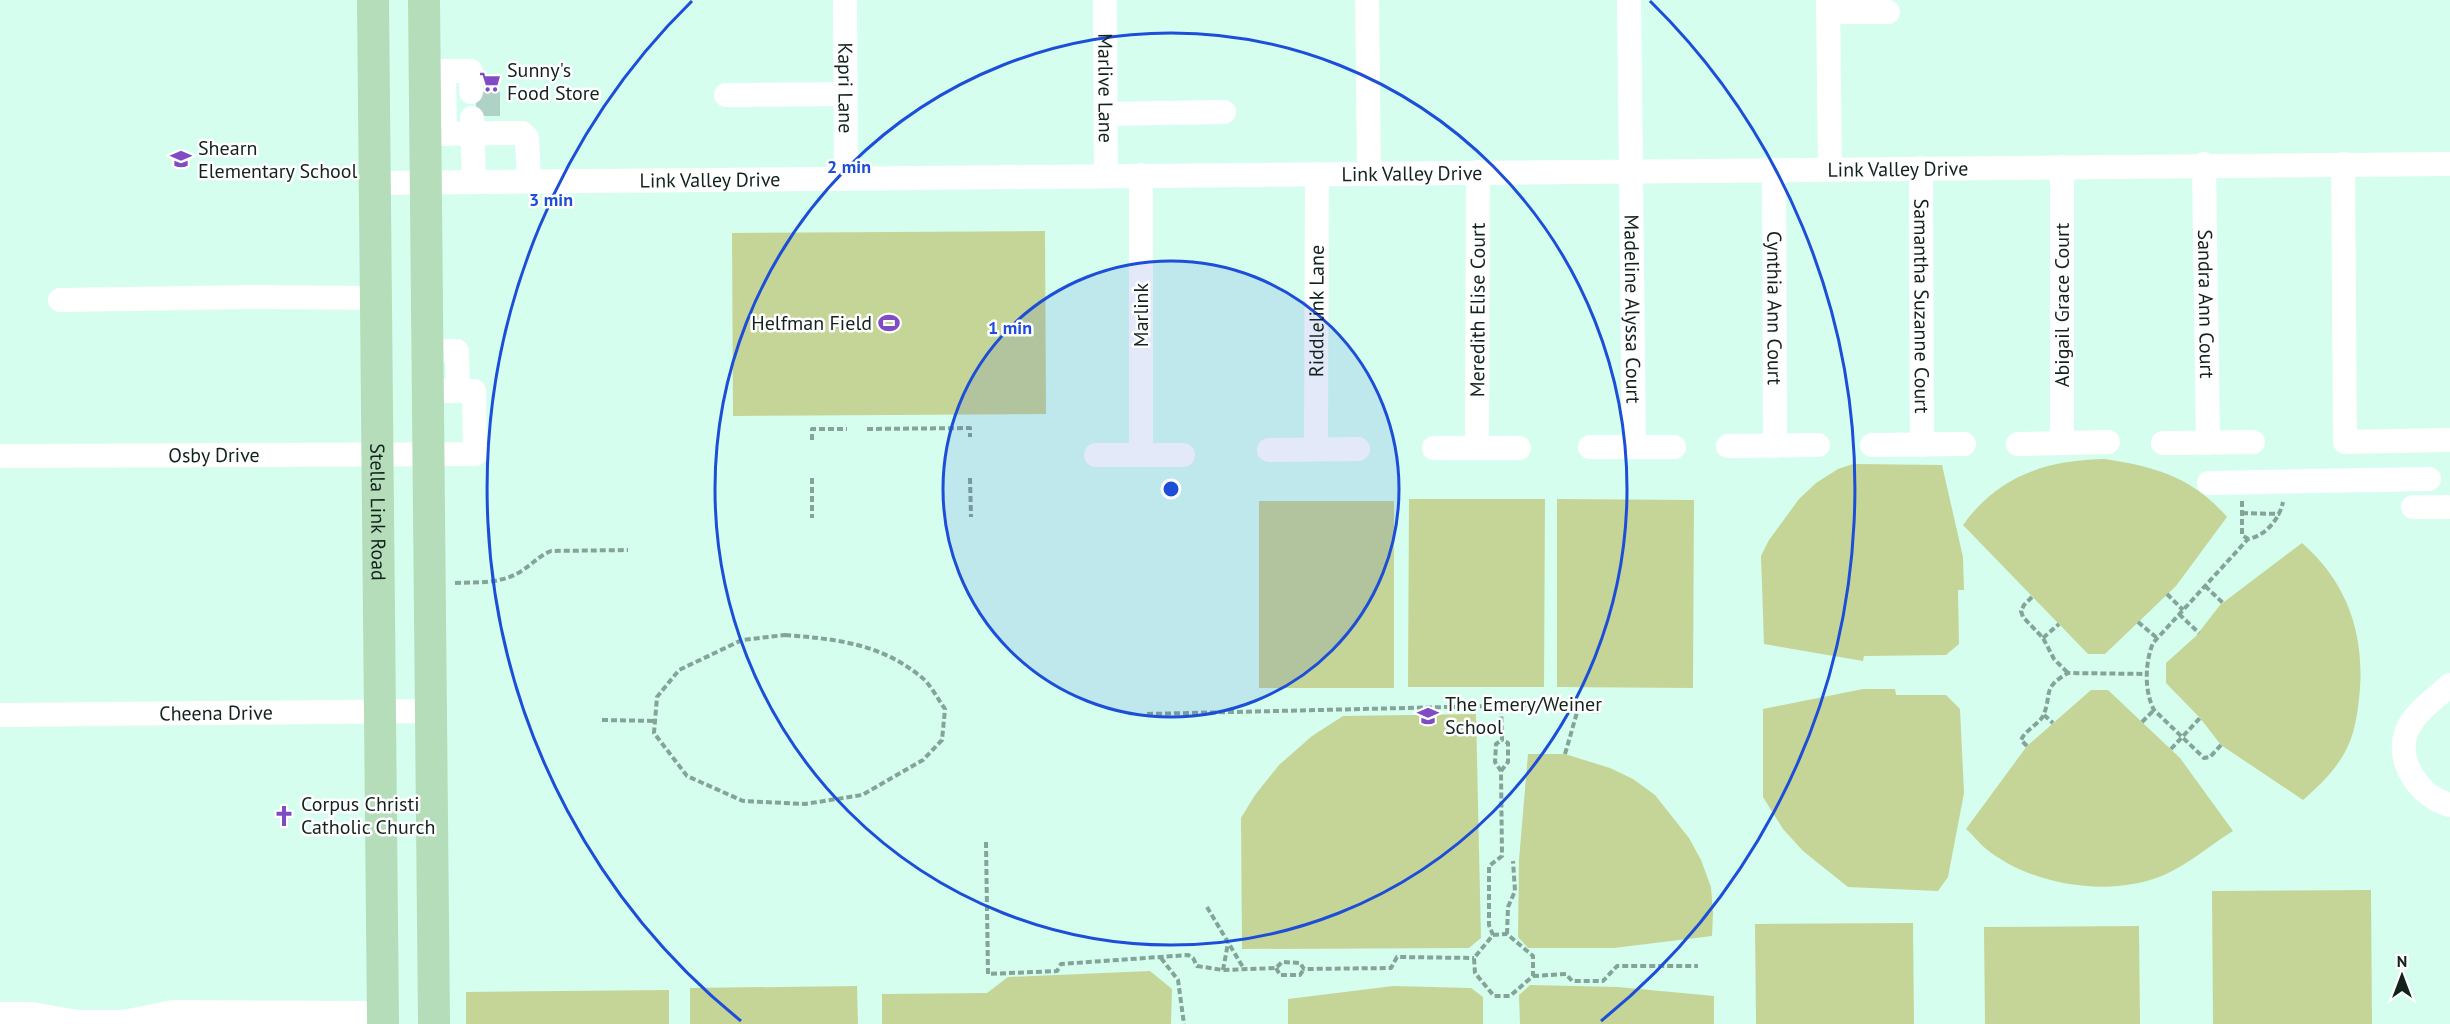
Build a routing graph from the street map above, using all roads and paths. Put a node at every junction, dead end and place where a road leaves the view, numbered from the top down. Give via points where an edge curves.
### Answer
1 (373, 0) edge
2 (424, 0) edge
3 (845, 0) edge
4 (1105, 0) edge
5 (1367, 0) edge
6 (1629, 0) edge
7 (1828, 6) edge
8 (1888, 12) dead end
9 (434, 71) junction
10 (476, 85) dead end
11 (846, 94) junction
12 (726, 95) dead end
13 (1224, 112) dead end
14 (1106, 114) junction
15 (481, 125) junction
16 (435, 134) junction
17 (2204, 164) junction
18 (2343, 164) junction
19 (2450, 164) edge
20 (2062, 166) junction
21 (1921, 168) junction
22 (1830, 169) junction
23 (1774, 170) junction
24 (1632, 171) junction
25 (1478, 172) junction
26 (1369, 173) junction
27 (1317, 174) junction
28 (1141, 175) junction
29 (1106, 176) junction
30 (846, 178) junction
31 (474, 181) junction
32 (529, 181) junction
33 (426, 182) junction
34 (376, 183) junction
35 (377, 298) junction
36 (60, 300) dead end
37 (443, 391) junction
38 (847, 429) dead end
39 (867, 429) dead end
40 (970, 437) dead end
41 (812, 440) dead end
42 (2450, 440) edge
43 (2108, 442) dead end
44 (2253, 442) dead end
45 (2062, 443) junction
46 (2163, 443) dead end
47 (2208, 443) junction
48 (1964, 444) dead end
49 (2018, 444) dead end
50 (1818, 445) dead end
51 (1872, 445) dead end
52 (1922, 445) junction
53 (1728, 446) dead end
54 (1775, 446) junction
55 (1590, 447) dead end
56 (1634, 447) junction
57 (1674, 447) dead end
58 (1434, 448) dead end
59 (1477, 448) junction
60 (1519, 448) dead end
61 (1316, 449) junction
62 (1358, 449) dead end
63 (1269, 450) dead end
64 (379, 454) junction
65 (428, 454) junction
66 (1096, 455) dead end
67 (1141, 455) junction
68 (1183, 455) dead end
69 (0, 456) edge
70 (812, 478) dead end
71 (970, 478) dead end
72 (2429, 479) dead end
73 (2284, 482) junction
74 (2210, 483) dead end
75 (2242, 483) junction
76 (2414, 507) dead end
77 (2449, 508) edge
78 (2242, 513) junction
79 (2280, 514) junction
80 (971, 517) dead end
81 (812, 518) dead end
82 (2248, 539) junction
83 (628, 550) dead end
84 (430, 583) junction
85 (2205, 586) junction
86 (2167, 594) dead end
87 (2032, 597) dead end
88 (2223, 603) dead end
89 (2183, 610) junction
90 (2179, 614) junction
91 (2138, 622) dead end
92 (2059, 624) dead end
93 (2199, 633) dead end
94 (2043, 638) junction
95 (2157, 638) junction
96 (2068, 674) junction
97 (2147, 674) junction
98 (2450, 685) edge
99 (1501, 706) junction
100 (1578, 709) junction
101 (2154, 710) junction
102 (381, 711) junction
103 (431, 711) junction
104 (1599, 712) dead end
105 (1147, 714) dead end
106 (0, 715) edge
107 (2044, 715) junction
108 (2200, 718) dead end
109 (602, 720) dead end
110 (655, 721) junction
111 (2142, 722) dead end
112 (2053, 723) dead end
113 (2181, 737) junction
114 (1502, 740) junction
115 (2221, 745) dead end
116 (2026, 746) dead end
117 (2171, 749) dead end
118 (1565, 754) dead end
119 (1501, 771) junction
120 (2450, 805) edge
121 (986, 842) dead end
122 (1514, 861) dead end
123 (1207, 907) dead end
124 (1507, 934) junction
125 (1493, 935) junction
126 (1229, 943) junction
127 (1161, 957) junction
128 (1474, 958) junction
129 (1698, 966) dead end
130 (1276, 968) junction
131 (1244, 969) junction
132 (1304, 969) junction
133 (1223, 970) junction
134 (1533, 976) junction
135 (0, 1014) edge
136 (383, 1018) edge
137 (434, 1024) edge
138 (1184, 1024) edge

1 - 34 main road, Stella Link Road
2 - 9 main road
3 - 11 street, Kapri Lane
4 - 14 street, Marlive Lane
5 - 26 street
6 - 24 street, Madeline Alyssa Court
7 - 8 street
7 - 22 street
9 - 10 street
9 - 16 main road
11 - 12 street
11 - 30 street, Kapri Lane
13 - 14 street
14 - 29 street, Marlive Lane
15 - 16 street
15 - 31 street
15 - 32 street via 522,133 527,138
16 - 33 main road
17 - 18 street, Link Valley Drive
17 - 20 street, Link Valley Drive
17 - 47 street, Sandra Ann Court
18 - 19 street, Link Valley Drive
18 - 42 street via 2345,441
20 - 21 street, Link Valley Drive
20 - 45 street, Abigail Grace Court
21 - 22 street, Link Valley Drive
21 - 52 street, Samantha Suzanne Court
22 - 23 street, Link Valley Drive
23 - 24 street, Link Valley Drive
23 - 54 street, Cynthia Ann Court
24 - 25 street, Link Valley Drive
24 - 56 street, Madeline Alyssa Court
25 - 26 street, Link Valley Drive
25 - 59 street, Meredith Elise Court
26 - 27 street, Link Valley Drive
27 - 28 street, Link Valley Drive
27 - 61 street, Riddlelink Lane
28 - 29 street, Link Valley Drive
28 - 67 street, Marlink
29 - 30 street, Link Valley Drive
30 - 32 street, Link Valley Drive
31 - 32 street, Link Valley Drive
31 - 33 street, Link Valley Drive
33 - 34 street, Link Valley Drive
33 - 37 main road via 427,351
34 - 35 main road, Stella Link Road
35 - 36 street
35 - 64 main road, Stella Link Road
37 - 65 main road
37 - 65 street, Osby Drive via 474,391 475,454
38 - 41 path via 812,429
39 - 40 path via 970,428
43 - 45 street
44 - 47 street
45 - 49 street
46 - 47 street
48 - 52 street
50 - 54 street
51 - 52 street
53 - 54 street
55 - 56 street
56 - 57 street
58 - 59 street
59 - 60 street
61 - 62 street
61 - 63 street
64 - 65 street, Osby Drive
64 - 69 street, Osby Drive
64 - 102 main road, Stella Link Road
65 - 84 main road
66 - 67 street
67 - 68 street
70 - 81 path
71 - 80 path
72 - 73 street
73 - 75 street
73 - 79 path
74 - 75 street
75 - 78 path
76 - 77 street
78 - 79 path
78 - 82 path via 2242,535
79 - 82 path via 2260,536
82 - 85 path
83 - 84 path via 551,551 498,580
84 - 103 main road
85 - 88 path
85 - 89 path
86 - 89 path
87 - 94 path via 2021,611
89 - 90 path
90 - 93 path
90 - 95 path
91 - 95 path
92 - 94 path
94 - 96 path
95 - 97 path via 2149,653
96 - 97 path
96 - 107 path via 2052,686
97 - 101 path
98 - 120 street via 2415,717 2406,734 2406,755 2410,775 2426,793
99 - 100 path
99 - 105 path
99 - 114 path
100 - 104 path
100 - 118 path
101 - 111 path
101 - 113 path
102 - 103 street, Cheena Drive
102 - 106 street, Cheena Drive
102 - 136 main road, Stella Link Road
103 - 137 main road
107 - 112 path
107 - 116 path via 2024,733 2021,740
108 - 113 path
109 - 110 path
110 - 110 path via 654,733 687,776 743,801 805,804 862,795 923,760 942,740 945,709 921,676 877,650 841,640 785,635 742,640 679,670 657,697
113 - 115 path via 2204,758
113 - 117 path
114 - 119 path via 1496,744 1495,762
114 - 119 path via 1508,743 1509,762
119 - 125 path via 1502,856 1489,866 1489,925
121 - 127 path via 988,974 1057,971 1061,964
122 - 124 path via 1515,891 1508,907
123 - 126 path
124 - 125 path
124 - 134 path via 1533,956
125 - 128 path
126 - 131 path
126 - 133 path
127 - 133 path via 1188,955 1197,966
127 - 138 path via 1178,980
128 - 132 path via 1397,957 1391,968
128 - 134 path via 1475,973 1494,996 1510,996
129 - 134 path via 1617,966 1604,981 1572,981 1566,974
130 - 131 path
130 - 132 path via 1282,962 1300,963
130 - 132 path via 1280,975 1300,975
131 - 133 path
135 - 136 street via 32,1014 77,1022 124,1022 173,1012

